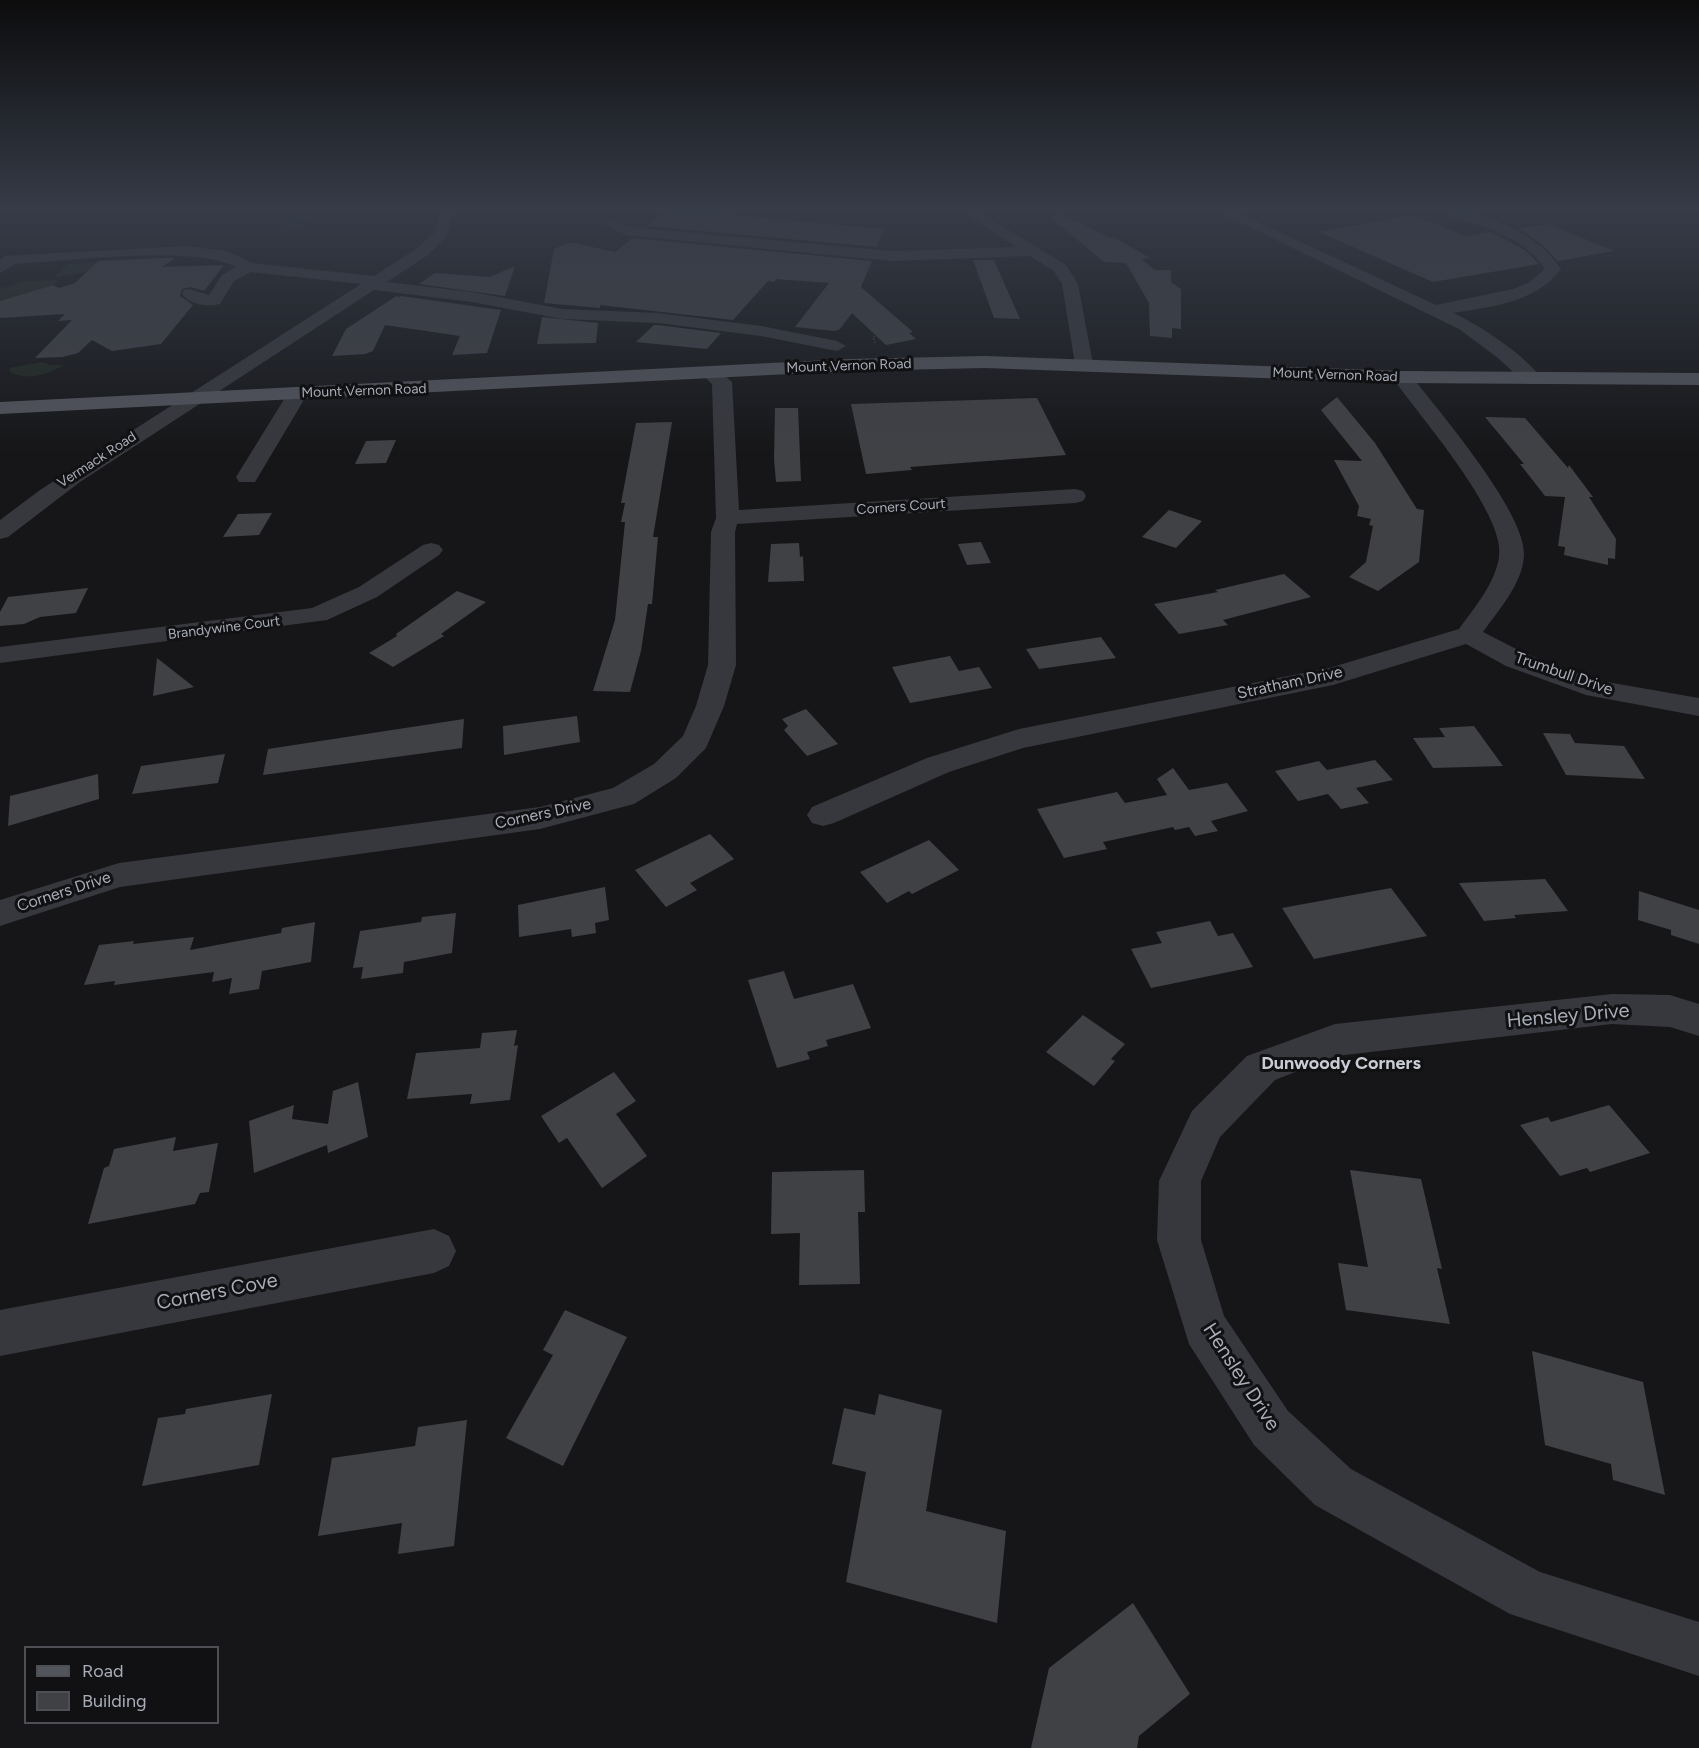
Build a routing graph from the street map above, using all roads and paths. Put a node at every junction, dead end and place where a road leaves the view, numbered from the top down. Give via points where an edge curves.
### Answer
1 (199, 294) edge
2 (218, 294) edge
3 (357, 294) edge
4 (451, 294) edge
5 (1072, 294) edge
6 (1402, 294) edge
7 (1515, 294) edge
8 (1437, 310) junction
9 (303, 312) dead end
10 (324, 315) junction
11 (880, 334) dead end
12 (875, 343) dead end
13 (837, 346) dead end
14 (1084, 364) junction
15 (710, 373) junction
16 (1402, 377) junction
17 (1699, 379) edge
18 (1533, 380) junction
19 (298, 393) junction
20 (200, 397) junction
21 (0, 408) edge
22 (247, 477) dead end
23 (1075, 496) dead end
24 (728, 518) junction
25 (0, 532) edge
26 (431, 550) dead end
27 (1468, 635) junction
28 (0, 655) edge
29 (1699, 707) edge
30 (823, 815) dead end
31 (0, 913) edge
32 (1699, 1020) edge
33 (434, 1251) dead end
34 (0, 1333) edge
35 (1699, 1649) edge

1 - 2 street via 199,299 214,300
3 - 10 street, Vermack Road
4 - 13 street via 562,315 657,318
5 - 14 street
6 - 8 street
7 - 8 street
8 - 18 street via 1487,339
9 - 10 street
10 - 20 street, Vermack Road
11 - 12 path via 873,337
14 - 15 main road, Mount Vernon Road via 883,364
14 - 16 main road, Mount Vernon Road
15 - 19 main road, Mount Vernon Road
15 - 24 street, Corners Drive via 722,382
16 - 18 main road, Mount Vernon Road
16 - 27 street via 1472,472 1508,531 1512,554 1502,583
17 - 18 main road, Mount Vernon Road
19 - 20 main road, Mount Vernon Road
19 - 22 street
20 - 21 main road, Mount Vernon Road
20 - 25 street, Vermack Road via 80,471
23 - 24 street, Corners Court
24 - 31 street, Corners Drive via 723,532 722,665 710,706 696,741 666,771 623,796 540,818 119,875
26 - 28 street, Brandywine Court via 368,592 318,615
27 - 29 street, Trumbull Drive via 1516,660 1596,689
27 - 30 street, Stratham Drive via 1333,676 1019,739 938,765
32 - 35 street, Hensley Drive via 1670,1011 1601,1010 1335,1040 1261,1068 1206,1124 1180,1181 1179,1239 1205,1328 1271,1428 1333,1487 1529,1595
33 - 34 street, Corners Cove

